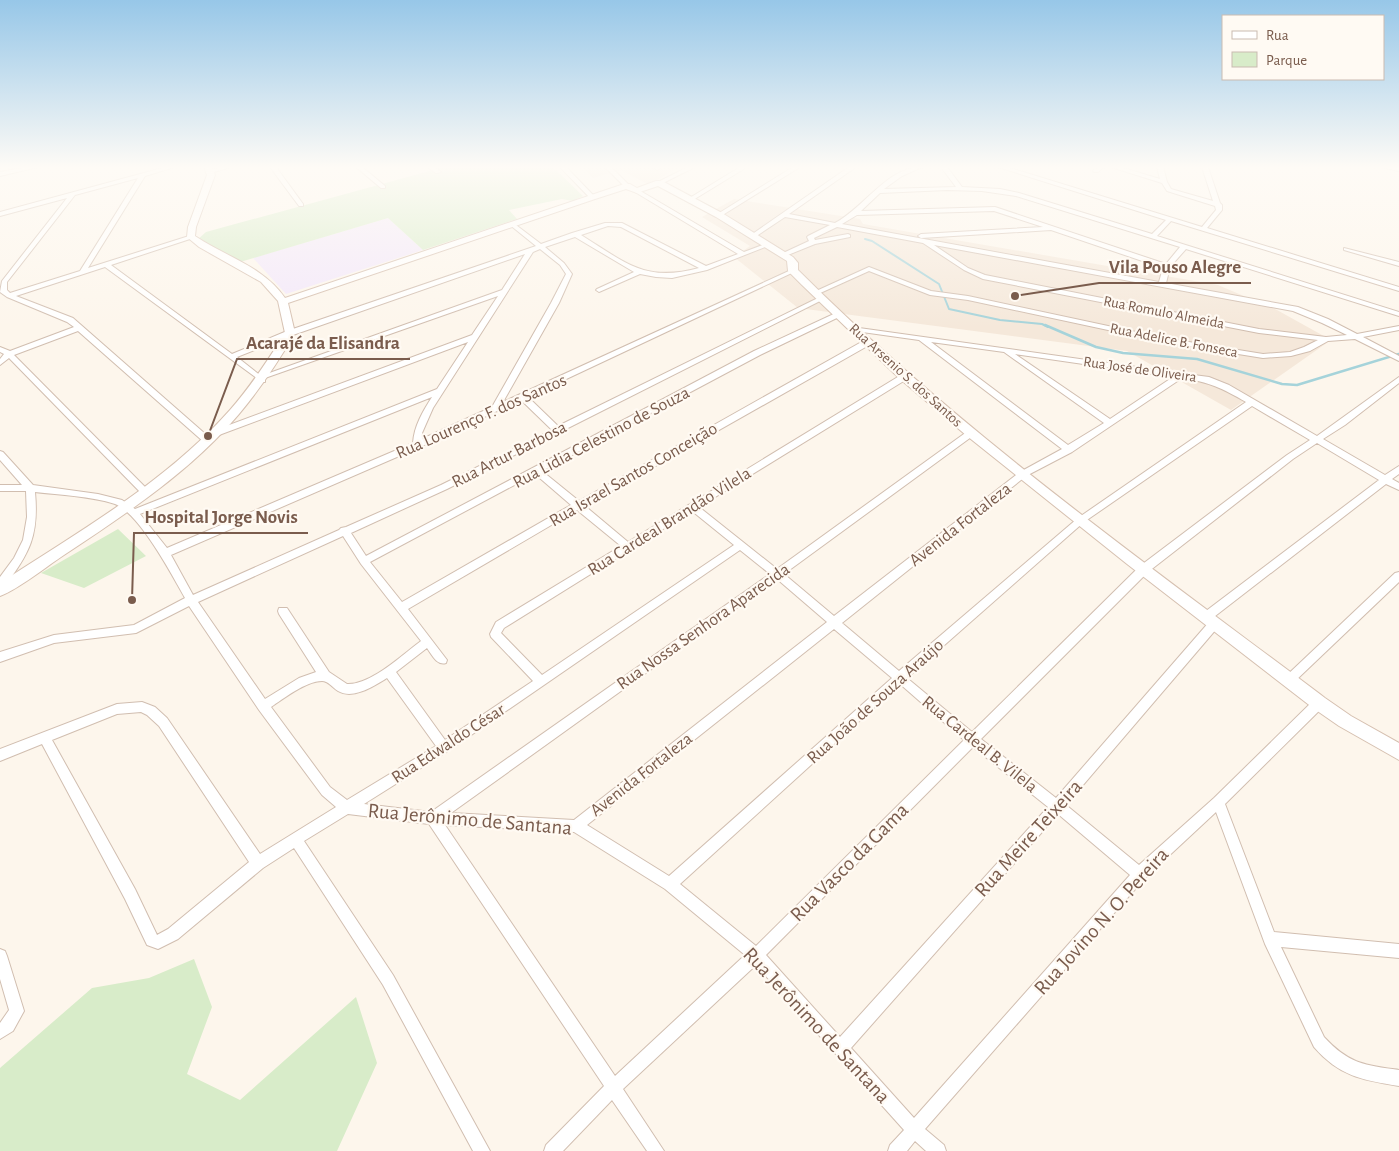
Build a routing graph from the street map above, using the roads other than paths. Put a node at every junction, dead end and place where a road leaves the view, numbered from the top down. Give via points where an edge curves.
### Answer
1 (52, 221) edge
2 (114, 221) edge
3 (194, 221) edge
4 (522, 221) edge
5 (687, 221) edge
6 (728, 221) edge
7 (776, 221) edge
8 (819, 221) edge
9 (844, 221) edge
10 (1032, 221) edge
11 (1105, 221) edge
12 (1168, 221) edge
13 (1180, 221) edge
14 (1211, 221) edge
15 (512, 224) junction
16 (839, 224) junction
17 (1204, 228) junction
18 (1054, 229) junction
19 (574, 234) junction
20 (753, 236) junction
21 (848, 236) dead end
22 (1154, 236) junction
23 (191, 237) junction
24 (908, 237) junction
25 (924, 240) junction
26 (813, 242) junction
27 (767, 245) junction
28 (1185, 246) junction
29 (540, 247) junction
30 (1346, 249) dead end
31 (531, 250) junction
32 (743, 254) junction
33 (783, 254) junction
34 (1399, 264) edge
35 (107, 265) junction
36 (1167, 266) junction
37 (704, 268) junction
38 (869, 269) joint
39 (83, 271) junction
40 (793, 271) junction
41 (639, 272) junction
42 (1162, 284) junction
43 (1399, 289) edge
44 (599, 290) dead end
45 (505, 291) junction
46 (819, 295) junction
47 (9, 296) junction
48 (282, 302) junction
49 (471, 303) junction
50 (492, 310) junction
51 (838, 314) junction
52 (1399, 314) edge
53 (78, 328) junction
54 (1399, 328) edge
55 (855, 329) junction
56 (290, 333) junction
57 (1354, 336) junction
58 (474, 337) junction
59 (921, 338) junction
60 (1326, 339) junction
61 (868, 342) junction
62 (0, 349) edge
63 (1004, 350) junction
64 (10, 354) junction
65 (231, 357) junction
66 (1398, 358) edge
67 (0, 363) edge
68 (1182, 374) junction
69 (904, 377) junction
70 (263, 378) junction
71 (1399, 379) edge
72 (439, 391) junction
73 (523, 397) junction
74 (1252, 402) junction
75 (495, 409) junction
76 (1110, 424) junction
77 (556, 430) junction
78 (972, 433) junction
79 (212, 437) junction
80 (1316, 438) junction
81 (417, 445) junction
82 (1069, 450) junction
83 (0, 454) edge
84 (1399, 468) edge
85 (537, 471) junction
86 (1023, 474) junction
87 (1386, 480) junction
88 (1399, 487) edge
89 (0, 488) edge
90 (30, 488) junction
91 (145, 492) junction
92 (578, 505) junction
93 (692, 506) junction
94 (130, 510) junction
95 (1081, 520) junction
96 (344, 530) junction
97 (740, 545) junction
98 (627, 546) junction
99 (165, 553) junction
100 (364, 561) junction
101 (1144, 569) junction
102 (777, 574) junction
103 (1399, 576) edge
104 (0, 584) edge
105 (0, 590) edge
106 (191, 600) junction
107 (400, 608) junction
108 (283, 611) dead end
109 (1210, 621) junction
110 (834, 622) junction
111 (428, 642) junction
112 (0, 657) edge
113 (442, 660) dead end
114 (389, 671) junction
115 (325, 676) junction
116 (900, 678) junction
117 (1289, 680) junction
118 (542, 682) junction
119 (1319, 703) junction
120 (263, 706) junction
121 (45, 738) junction
122 (972, 740) junction
123 (444, 746) junction
124 (1398, 750) edge
125 (0, 755) edge
126 (1218, 802) junction
127 (1057, 806) junction
128 (348, 808) junction
129 (433, 818) junction
130 (576, 826) junction
131 (295, 839) junction
132 (258, 863) junction
133 (1138, 874) junction
134 (670, 884) junction
135 (1270, 939) junction
136 (1399, 952) edge
137 (756, 955) junction
138 (0, 956) edge
139 (0, 1032) edge
140 (840, 1049) junction
141 (1399, 1078) edge
142 (614, 1087) junction
143 (916, 1131) junction
144 (482, 1151) edge
145 (552, 1151) edge
146 (656, 1151) edge
147 (896, 1151) edge
148 (938, 1151) edge

1 - 47 street via 4,282 3,291
2 - 39 street
3 - 23 main road
4 - 15 main road
5 - 32 street
6 - 20 main road
7 - 20 street
8 - 16 street
9 - 16 street
10 - 18 street
11 - 22 street
12 - 22 street
13 - 17 street
14 - 17 street
15 - 29 street
15 - 48 main road
16 - 24 street
16 - 26 street via 810,237
17 - 43 street
18 - 24 street
18 - 36 street
19 - 29 street
19 - 37 street via 607,224 622,225
19 - 41 street
20 - 27 main road
21 - 26 street
22 - 28 street
23 - 35 street
23 - 48 main road via 202,246 256,273
24 - 25 street
25 - 42 street
25 - 60 street, Rua Romulo Almeida via 966,270 984,276 1259,331
26 - 33 street
27 - 32 street
27 - 33 main road
28 - 36 street
28 - 52 street
29 - 31 street
29 - 75 street via 568,271 568,278
30 - 34 street
31 - 45 street
31 - 56 street
32 - 37 street
33 - 40 main road, Rua Arsenio S. dos Santos via 792,261
35 - 39 street
35 - 65 street
36 - 42 street
37 - 41 street via 662,276
38 - 46 street, Rua Artur Barbosa
38 - 60 street, Rua Adelice B. Fonseca via 912,287 944,295 1247,354 1283,355 1307,349
39 - 47 street
40 - 46 main road, Rua Arsenio S. dos Santos
40 - 73 street, Rua Lourenço F. dos Santos
41 - 44 street
42 - 57 street via 1295,309
45 - 49 street
45 - 50 street
46 - 51 main road, Rua Arsenio S. dos Santos
46 - 77 street, Rua Artur Barbosa
47 - 53 street via 65,317
48 - 56 main road
49 - 50 street via 484,304
49 - 70 street
50 - 58 street
51 - 55 main road, Rua Arsenio S. dos Santos
51 - 85 street, Rua Lidia Celestino de Souza via 757,353
53 - 64 street
53 - 79 street
54 - 57 street, Rua Adelice B. Fonseca
55 - 59 street, Rua José de Oliveira
55 - 61 main road, Rua Arsenio S. dos Santos
56 - 65 street
56 - 70 main road
57 - 60 street, Rua Adelice B. Fonseca
57 - 66 street
58 - 72 street
58 - 79 street
59 - 63 street, Rua José de Oliveira
59 - 82 street
61 - 69 main road, Rua Arsenio S. dos Santos
61 - 92 street, Rua Israel Santos Conceição
62 - 64 street
63 - 68 street, Rua José de Oliveira
63 - 76 street
64 - 67 street
64 - 91 street
65 - 70 street
68 - 74 street, Rua José de Oliveira via 1214,381
68 - 76 street
69 - 78 main road, Rua Arsenio S. dos Santos
69 - 93 street, Rua Cardeal Brandão Vilela
70 - 79 main road
71 - 80 street, Rua Vasco da Gama
72 - 81 street via 422,422
72 - 94 street
73 - 75 street, Rua Lourenço F. dos Santos
73 - 77 street
74 - 80 street, Rua José de Oliveira
74 - 95 street, Rua João de Souza Araújo
75 - 81 street, Rua Lourenço F. dos Santos
76 - 82 street
77 - 96 street, Rua Artur Barbosa via 444,487
78 - 86 main road, Rua Arsenio S. dos Santos
78 - 102 street, Rua Nossa Senhora Aparecida
79 - 91 main road via 182,465
80 - 87 street, Rua José de Oliveira
80 - 101 street, Rua Vasco da Gama
81 - 99 street, Rua Lourenço F. dos Santos
82 - 86 street
83 - 90 street
84 - 87 street, Rua Meire Teixeira
85 - 92 street
85 - 100 street, Rua Lidia Celestino de Souza
86 - 95 main road, Avenida Fortaleza
86 - 110 street, Avenida Fortaleza
87 - 88 street, Rua José de Oliveira
87 - 109 street, Rua Meire Teixeira
89 - 90 street
90 - 94 street via 98,497
90 - 104 street via 33,516 30,536 24,551
91 - 94 main road
92 - 98 street
92 - 107 street, Rua Israel Santos Conceição
93 - 97 street, Rua Cardeal B. Vilela
93 - 98 street, Rua Cardeal Brandão Vilela
94 - 99 street
94 - 105 main road
95 - 101 main road, Avenida Fortaleza
95 - 116 street, Rua João de Souza Araújo
96 - 100 street
96 - 106 street, Rua Artur Barbosa
97 - 102 street, Rua Cardeal B. Vilela
97 - 118 street, Rua Edwaldo César
98 - 118 street, Rua Cardeal Brandão Vilela via 497,628 496,634
99 - 106 street
100 - 107 street
101 - 109 main road, Avenida Fortaleza
101 - 122 street, Rua Vasco da Gama
102 - 110 street, Rua Cardeal B. Vilela
102 - 129 street, Rua Nossa Senhora Aparecida
103 - 117 street
106 - 112 street, Rua Artur Barbosa via 136,629 54,639
106 - 120 street, Rua Jerônimo de Santana
107 - 111 street
108 - 115 street
109 - 117 main road, Avenida Fortaleza
109 - 127 street, Rua Meire Teixeira
110 - 116 street, Rua Cardeal B. Vilela
110 - 130 street, Avenida Fortaleza
111 - 113 street
111 - 114 street
114 - 115 street via 350,690
114 - 123 street
115 - 120 street via 306,680
116 - 122 street, Rua Cardeal B. Vilela
116 - 134 street, Rua João de Souza Araújo
117 - 119 main road, Avenida Fortaleza
118 - 123 street, Rua Edwaldo César
119 - 124 main road, Avenida Fortaleza
119 - 126 street, Rua Jovino N. O. Pereira
120 - 128 street, Rua Jerônimo de Santana via 326,791
121 - 125 street
121 - 132 street via 117,709 131,706 152,711 163,722
121 - 132 street, Rua Edwaldo César via 152,940 158,942 173,934
122 - 127 street, Rua Cardeal B. Vilela
122 - 137 street, Rua Vasco da Gama
123 - 128 street, Rua Edwaldo César
126 - 133 street, Rua Jovino N. O. Pereira
126 - 135 street
127 - 133 street, Rua Cardeal B. Vilela
127 - 140 street, Rua Meire Teixeira
128 - 129 street, Rua Jerônimo de Santana
128 - 131 street, Rua Edwaldo César
129 - 130 street, Rua Jerônimo de Santana
129 - 142 street
130 - 134 street, Rua Jerônimo de Santana
131 - 132 street, Rua Edwaldo César
131 - 144 street via 388,980
133 - 143 street, Rua Jovino N. O. Pereira
134 - 137 street, Rua Jerônimo de Santana
135 - 136 street
135 - 141 street via 1312,1029 1331,1057 1343,1066 1364,1073
137 - 140 street, Rua Jerônimo de Santana
137 - 142 street, Rua Vasco da Gama
138 - 139 street via 17,1011
140 - 143 street, Rua Jerônimo de Santana
142 - 145 street, Rua Vasco da Gama
142 - 146 street
143 - 147 street, Rua Jovino N. O. Pereira
143 - 148 street, Rua Jerônimo de Santana

